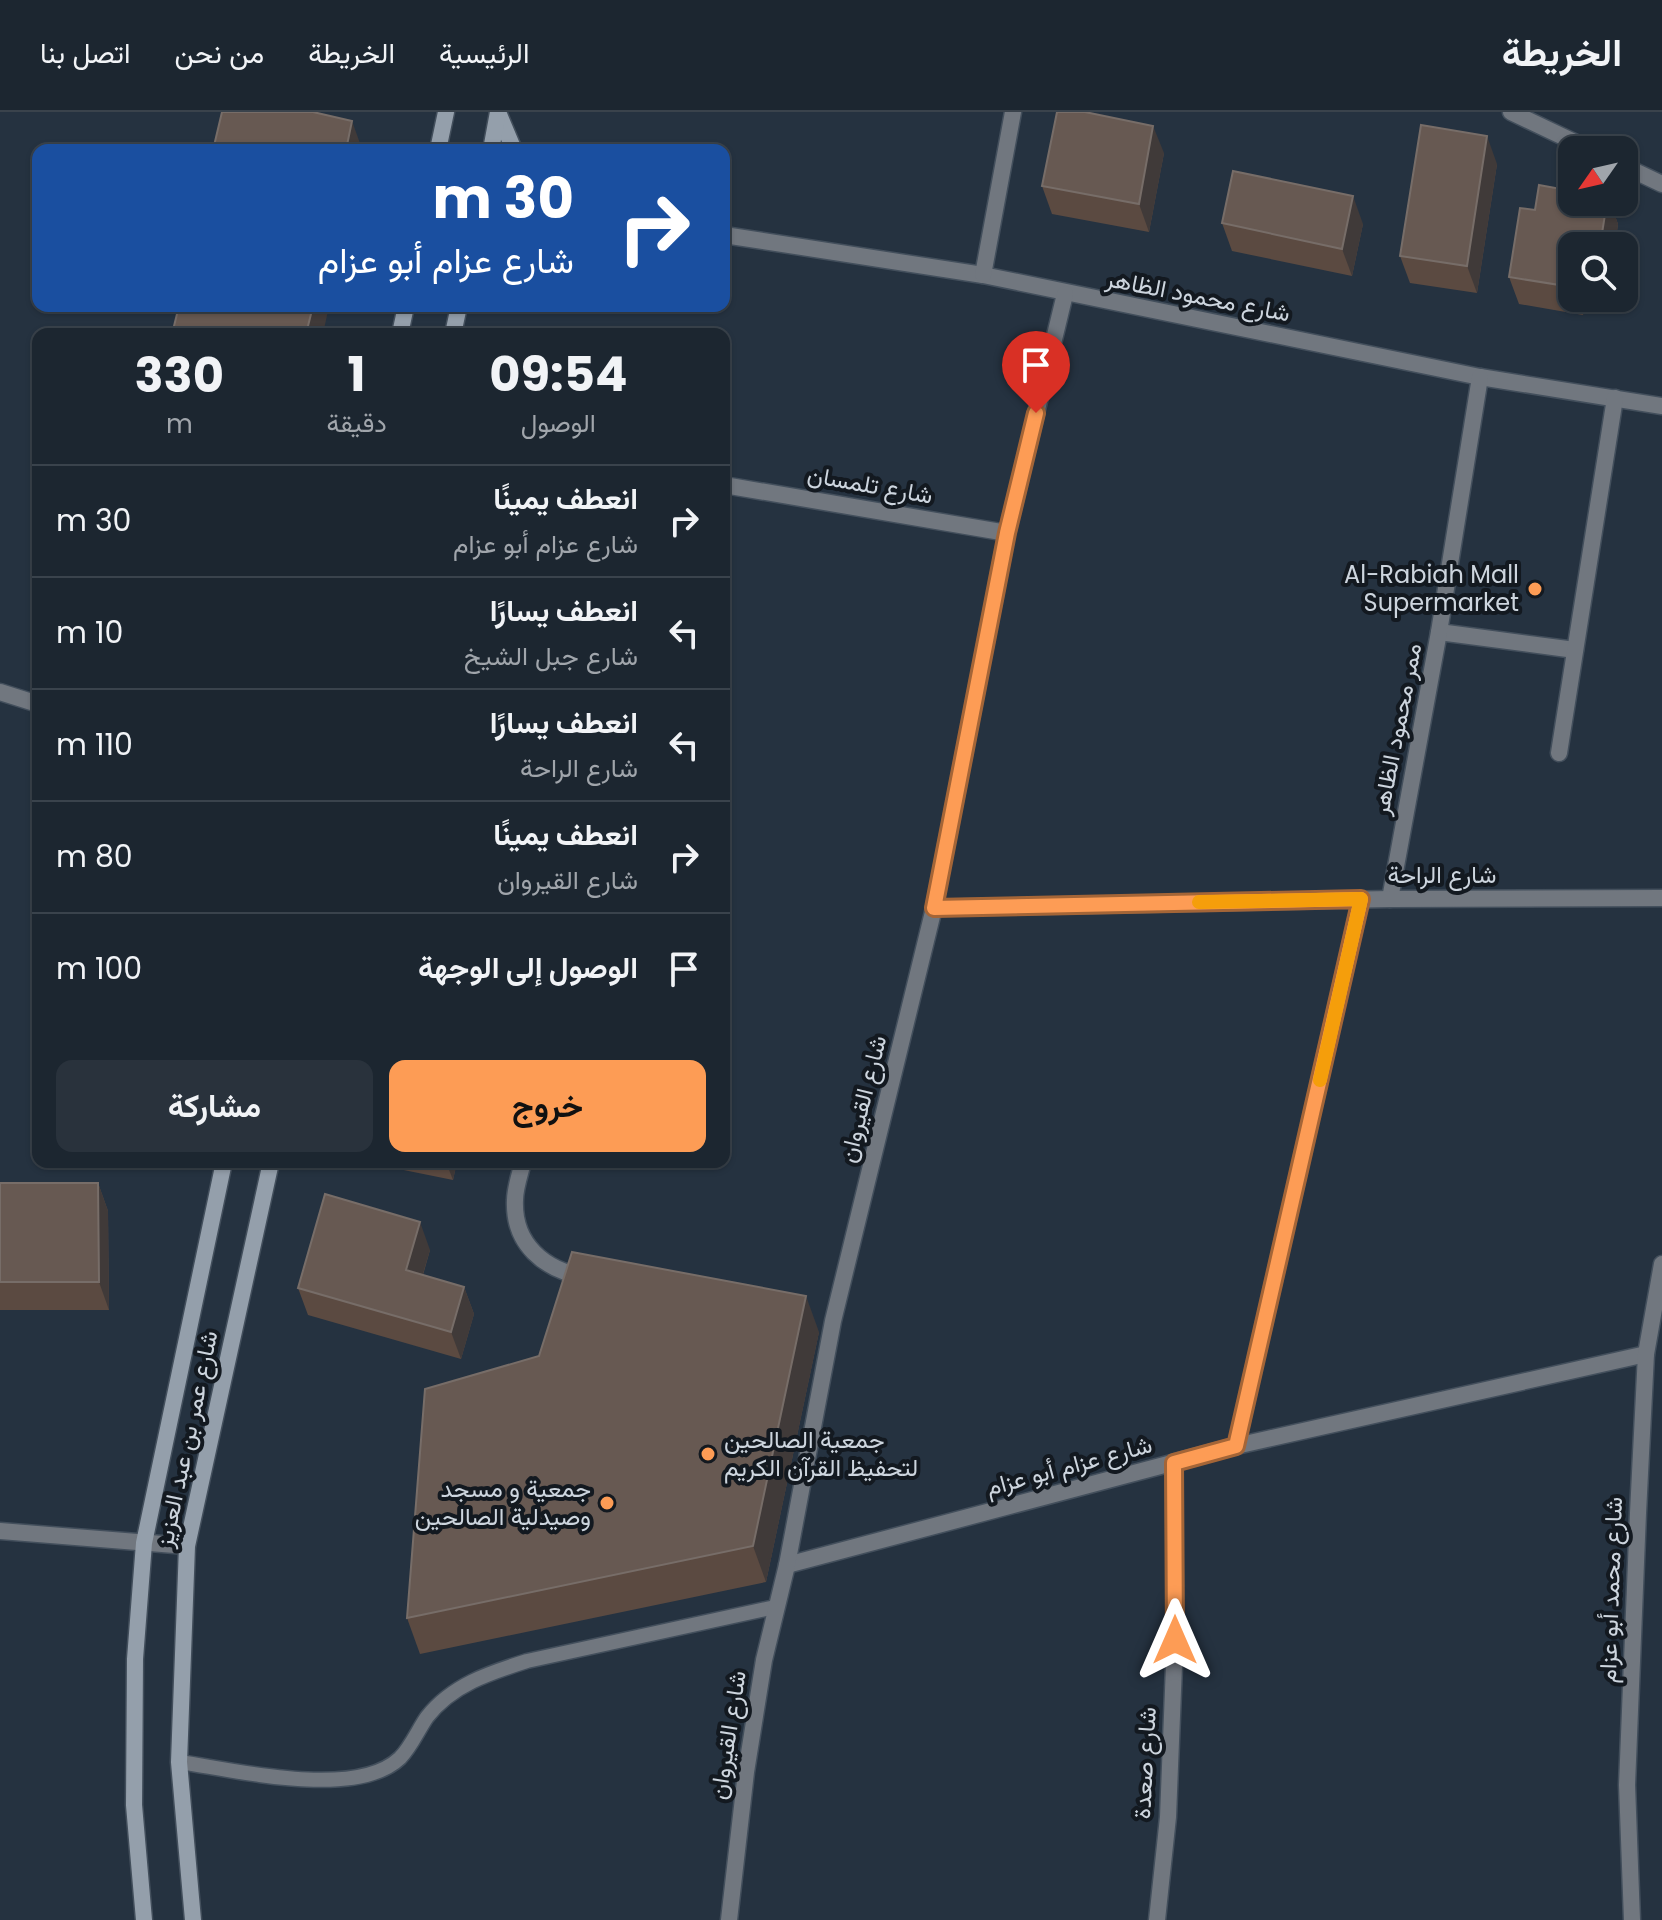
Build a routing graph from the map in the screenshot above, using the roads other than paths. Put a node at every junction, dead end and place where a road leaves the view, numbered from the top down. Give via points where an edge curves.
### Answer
1 (446, 112) edge
2 (498, 112) edge
3 (1013, 112) edge
4 (1511, 112) edge
5 (1562, 136) edge
6 (439, 144) edge
7 (492, 144) edge
8 (511, 144) edge
9 (1638, 173) edge
10 (1662, 184) edge
11 (730, 236) edge
12 (983, 275) junction
13 (1065, 294) junction
14 (1480, 377) junction
15 (1615, 398) junction
16 (1662, 406) edge
17 (730, 486) edge
18 (1007, 533) junction
19 (1439, 632) junction
20 (1575, 650) junction
21 (0, 692) edge
22 (32, 702) edge
23 (1559, 753) dead end
24 (1662, 898) edge
25 (1361, 899) junction
26 (1390, 899) junction
27 (934, 908) junction
28 (223, 1168) edge
29 (270, 1168) edge
30 (522, 1168) edge
31 (1662, 1264) edge
32 (598, 1279) edge
33 (1646, 1354) junction
34 (1236, 1446) junction
35 (1174, 1463) junction
36 (0, 1531) edge
37 (144, 1543) junction
38 (187, 1546) junction
39 (787, 1565) junction
40 (775, 1607) junction
41 (179, 1762) junction
42 (144, 1920) edge
43 (193, 1920) edge
44 (729, 1920) edge
45 (1157, 1920) edge
46 (1632, 1920) edge

1 - 6 street
2 - 7 street
2 - 8 street
3 - 12 street
4 - 5 street
9 - 10 street
11 - 12 street, شارع محمود الظاهر
12 - 13 street, شارع محمود الظاهر
13 - 14 street, شارع محمود الظاهر
13 - 18 street, شارع القيروان
14 - 15 street, شارع محمود الظاهر
14 - 19 street, ممر محمود الظاهر
15 - 16 street, شارع محمود الظاهر
15 - 20 street
17 - 18 street, شارع تلمسان
18 - 27 street, شارع القيروان
19 - 20 street
19 - 26 street, ممر محمود الظاهر
20 - 23 street
21 - 22 street
24 - 26 street, شارع الراحة
25 - 26 street, شارع الراحة
25 - 27 street, شارع الراحة
25 - 34 street
27 - 39 street, شارع القيروان via 825,1320
28 - 37 street, شارع عمر بن عبد العزيز
29 - 38 street, شارع عمر بن عبد العزيز
30 - 32 street via 515,1201 522,1236 538,1259 566,1281
31 - 33 street, شارع محمد أبو عزام
33 - 34 street, شارع عزام أبو عزام
33 - 46 street, شارع محمد أبو عزام via 1627,1785
34 - 35 street, شارع عزام أبو عزام
35 - 39 street, شارع عزام أبو عزام
35 - 45 street, شارع صعدة via 1175,1640 1168,1817
36 - 37 street
37 - 38 street
37 - 42 street, شارع عمر بن عبد العزيز via 135,1659 134,1805
38 - 41 street, شارع عمر بن عبد العزيز
39 - 40 street, شارع القيروان
40 - 41 lane via 495,1671 457,1688 429,1715 400,1758 370,1776 334,1781
40 - 44 street, شارع القيروان via 746,1772
41 - 43 street, شارع عمر بن عبد العزيز

